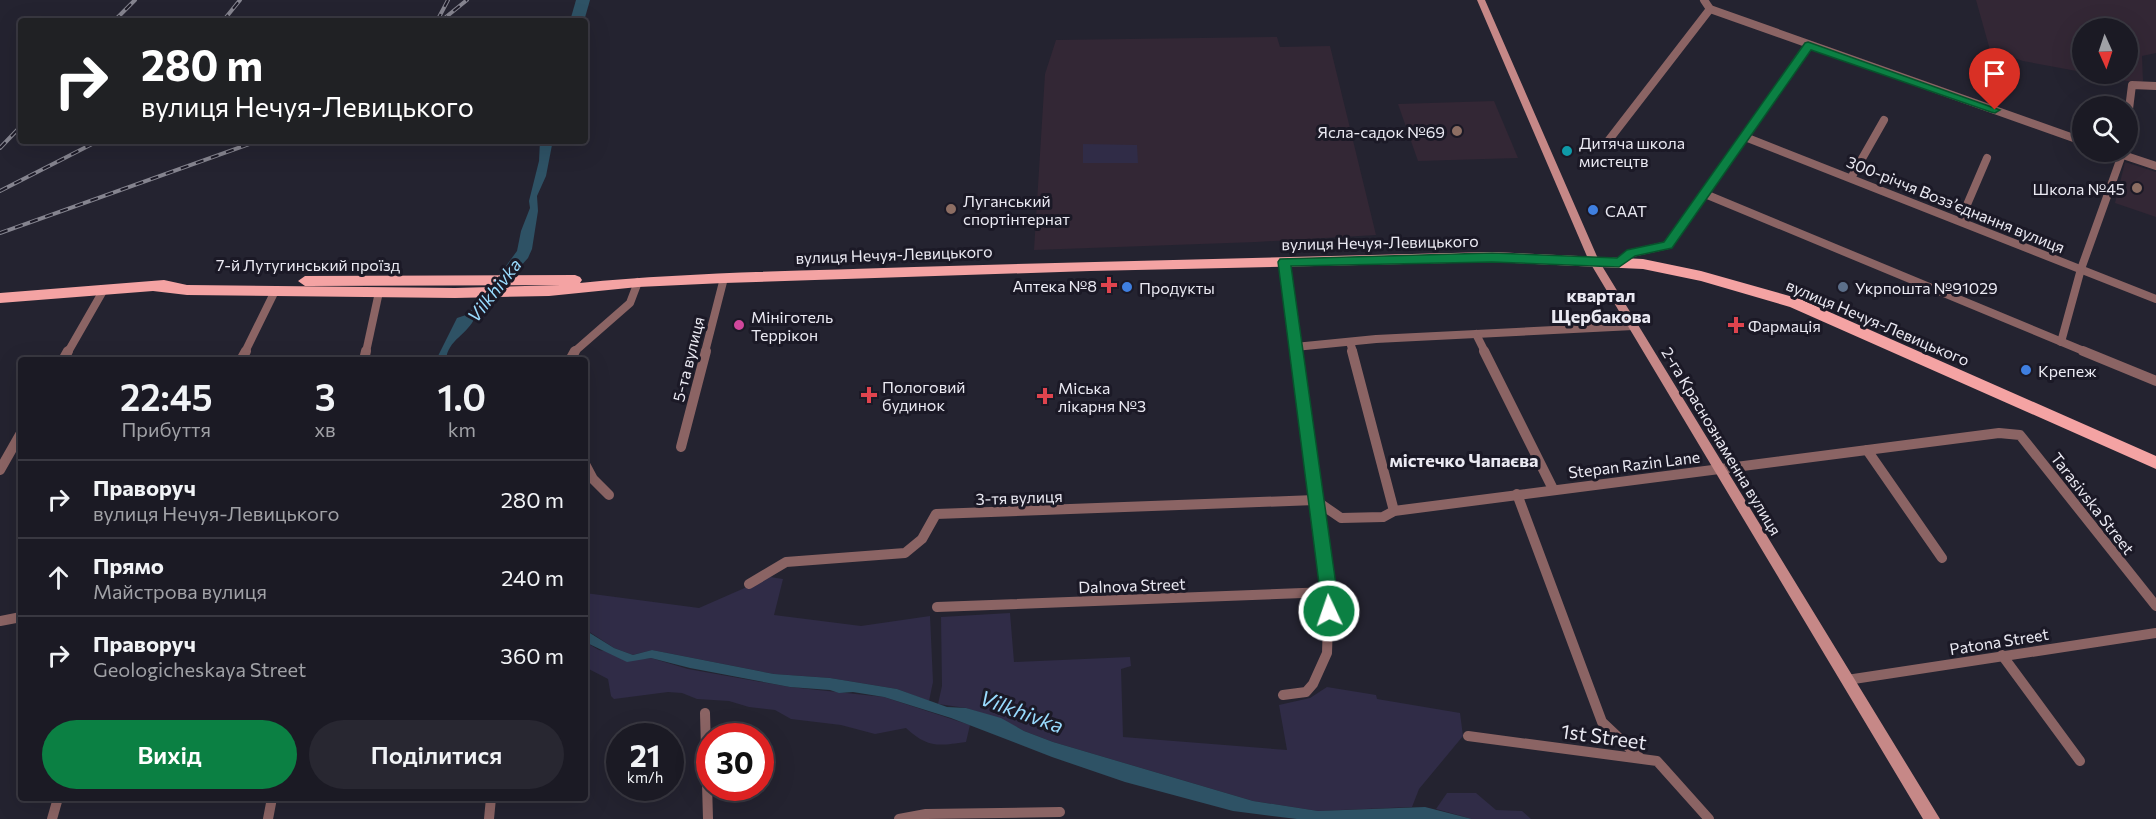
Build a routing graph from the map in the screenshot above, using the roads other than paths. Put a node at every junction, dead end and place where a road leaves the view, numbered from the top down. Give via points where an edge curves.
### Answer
1 (1481, 0) edge
2 (1704, 0) edge
3 (1710, 9) junction
4 (1808, 45) junction
5 (2156, 86) edge
6 (2131, 96) edge
7 (1884, 120) dead end
8 (1745, 137) junction
9 (2072, 137) edge
10 (1605, 145) dead end
11 (1987, 158) dead end
12 (2138, 159) edge
13 (2120, 162) edge
14 (2156, 166) edge
15 (1851, 178) junction
16 (1705, 194) junction
17 (1960, 221) junction
18 (1594, 261) junction
19 (1284, 262) junction
20 (1619, 263) junction
21 (2081, 269) junction
22 (724, 278) junction
23 (638, 282) junction
24 (154, 286) junction
25 (458, 287) junction
26 (103, 291) junction
27 (275, 291) junction
28 (379, 292) junction
29 (0, 298) edge
30 (2156, 299) edge
31 (1633, 326) junction
32 (1476, 334) junction
33 (1350, 342) junction
34 (2061, 342) junction
35 (1295, 347) junction
36 (65, 357) edge
37 (242, 357) edge
38 (365, 357) edge
39 (572, 357) edge
40 (2156, 381) edge
41 (1999, 433) joint
42 (18, 438) edge
43 (681, 447) dead end
44 (1867, 450) junction
45 (2156, 463) edge
46 (1720, 468) junction
47 (0, 470) edge
48 (588, 470) edge
49 (1553, 489) junction
50 (1517, 494) junction
51 (609, 495) dead end
52 (1315, 500) junction
53 (1394, 511) junction
54 (1942, 558) dead end
55 (749, 584) dead end
56 (1329, 592) junction
57 (2156, 606) edge
58 (937, 607) dead end
59 (18, 618) edge
60 (0, 621) edge
61 (2156, 633) edge
62 (2002, 655) junction
63 (1847, 680) junction
64 (1283, 694) dead end
65 (705, 713) dead end
66 (1468, 736) dead end
67 (1639, 757) junction
68 (2080, 761) dead end
69 (57, 801) edge
70 (271, 801) edge
71 (492, 801) edge
72 (1060, 812) dead end
73 (927, 817) edge
74 (51, 819) edge
75 (268, 819) edge
76 (489, 819) edge
77 (708, 819) edge
78 (900, 819) edge
79 (1709, 819) edge
80 (1932, 819) edge

1 - 18 street, 2-га Краснознаменна вулиця
2 - 3 street
3 - 4 street
3 - 10 street
4 - 8 street
4 - 9 street
5 - 6 street via 2132,85
7 - 15 street
8 - 15 street, 300-річчя Возз’єднання вулиця
8 - 16 street
11 - 17 street
12 - 14 street
13 - 21 street
15 - 17 street, 300-річчя Возз’єднання вулиця
16 - 20 street via 1668,245 1632,253
16 - 34 street
17 - 21 street, 300-річчя Возз’єднання вулиця
18 - 19 main road, вулиця Нечуя-Левицького via 1492,257
18 - 20 main road, вулиця Нечуя-Левицького
18 - 31 street, 2-га Краснознаменна вулиця
19 - 22 main road, вулиця Нечуя-Левицького
19 - 35 street
20 - 45 main road, вулиця Нечуя-Левицького via 1701,276 1795,303
21 - 30 street, 300-річчя Возз’єднання вулиця
21 - 34 street
22 - 23 main road, вулиця Нечуя-Левицького
22 - 43 street, 5-та вулиця
23 - 25 main road, вулиця Нечуя-Левицького
23 - 39 street via 630,303
24 - 25 main road, 7-й Лутугинський проїзд via 273,280
24 - 26 main road, 7-й Лутугинський проїзд
24 - 27 main road, 7-й Лутугинський проїзд
25 - 28 main road, 7-й Лутугинський проїзд
26 - 29 main road, 7-й Лутугинський проїзд
26 - 36 street
27 - 28 main road, 7-й Лутугинський проїзд
27 - 37 street
28 - 38 street
31 - 32 street
31 - 46 street, 2-га Краснознаменна вулиця
32 - 33 street
32 - 49 street
33 - 35 street
33 - 53 street
34 - 40 street
35 - 52 street
41 - 44 street, Stepan Razin Lane
41 - 57 street, Tarasivska Street via 2020,435
42 - 47 street
44 - 46 street, Stepan Razin Lane
44 - 54 street
46 - 49 street, Stepan Razin Lane
46 - 63 street, 2-га Краснознаменна вулиця
48 - 51 street
49 - 50 street, Stepan Razin Lane
50 - 53 street, Stepan Razin Lane
50 - 67 street via 1602,722
52 - 53 street, Stepan Razin Lane via 1341,518 1383,517
52 - 55 street, 3-тя вулиця via 936,514 922,539 905,553 786,562
52 - 56 street
56 - 58 street, Dalnova Street
56 - 64 street via 1327,653 1306,692
59 - 60 street
61 - 62 street, Patona Street
62 - 63 street, Patona Street
62 - 68 street
63 - 80 street, 2-га Краснознаменна вулиця
65 - 77 street
66 - 67 street, 1st Street
67 - 79 street, 1st Street via 1657,761
69 - 74 street
70 - 75 street
71 - 76 street
72 - 73 street
73 - 78 street

